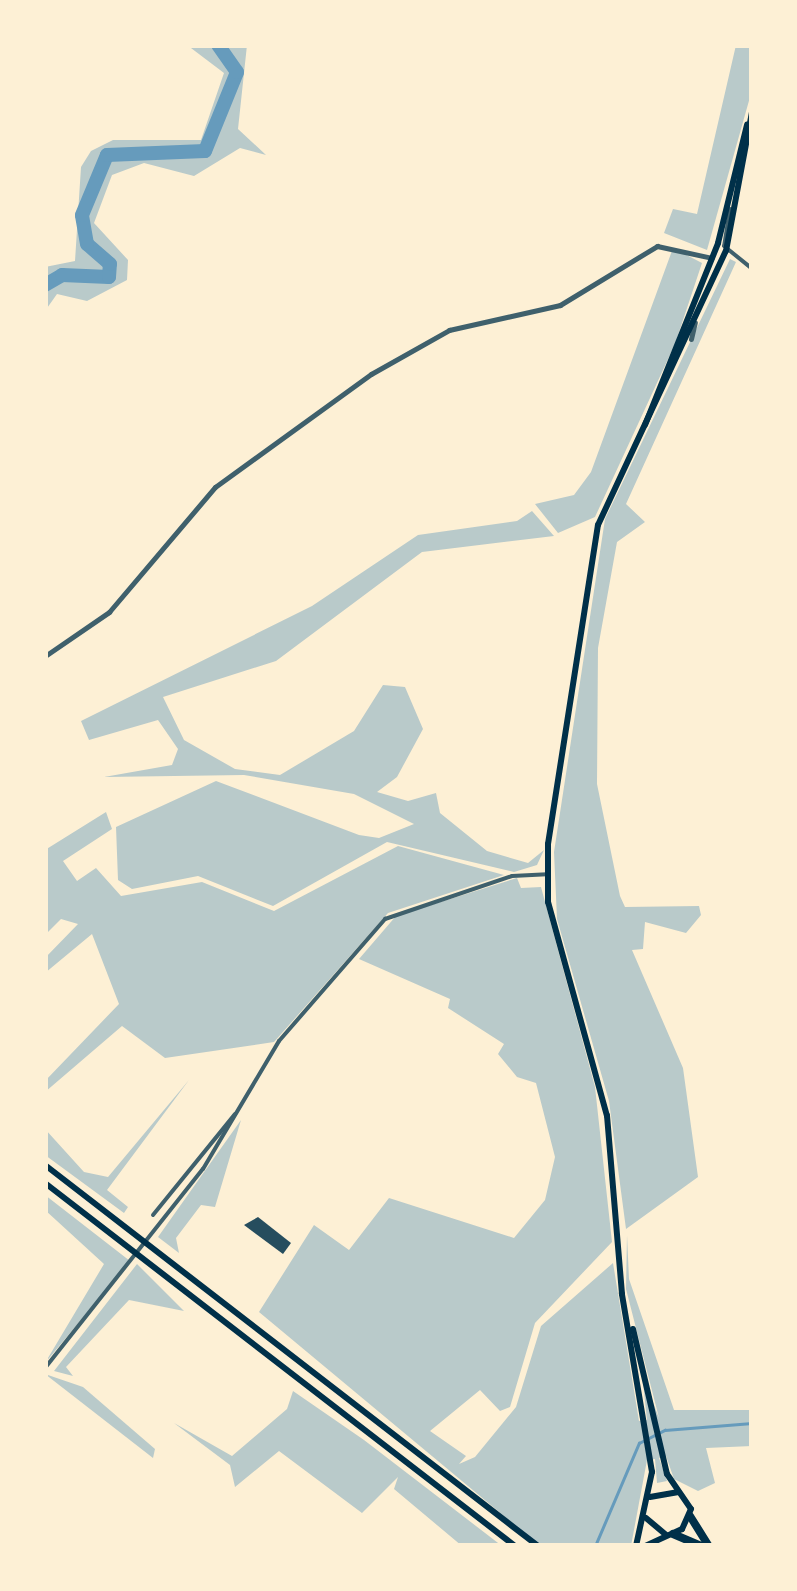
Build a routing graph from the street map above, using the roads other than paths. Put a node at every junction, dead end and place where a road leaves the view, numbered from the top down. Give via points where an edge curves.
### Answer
1 (752, 111) edge
2 (732, 191) junction
3 (726, 251) junction
4 (712, 258) junction
5 (752, 269) edge
6 (692, 339) junction
7 (642, 431) junction
8 (45, 656) edge
9 (547, 874) junction
10 (235, 1114) junction
11 (45, 1165) edge
12 (45, 1182) edge
13 (153, 1215) dead end
14 (622, 1294) junction
15 (45, 1368) edge
16 (680, 1492) junction
17 (647, 1501) junction
18 (690, 1516) junction
19 (645, 1517) junction
20 (670, 1534) junction
21 (515, 1546) edge
22 (538, 1546) edge
23 (636, 1546) edge
24 (645, 1546) edge
25 (705, 1546) edge

1 - 2 main road
1 - 3 main road
2 - 3 street
2 - 4 main road
3 - 4 street
3 - 5 street
3 - 6 main road
4 - 6 street
4 - 7 main road
4 - 8 street via 681,245 646,252 560,305 449,330 371,374 215,487 110,612
6 - 7 main road
7 - 9 main road via 598,525
9 - 10 street via 512,876 384,920 280,1041
9 - 14 main road via 607,1116
10 - 13 street
10 - 15 street via 157,1232
11 - 22 main road
12 - 21 main road
14 - 16 main road via 663,1456
14 - 17 main road via 650,1459
16 - 17 main road via 662,1489
16 - 18 main road
17 - 19 main road
18 - 20 main road
18 - 25 highway
19 - 20 main road
19 - 23 main road
20 - 24 main road
20 - 25 highway

